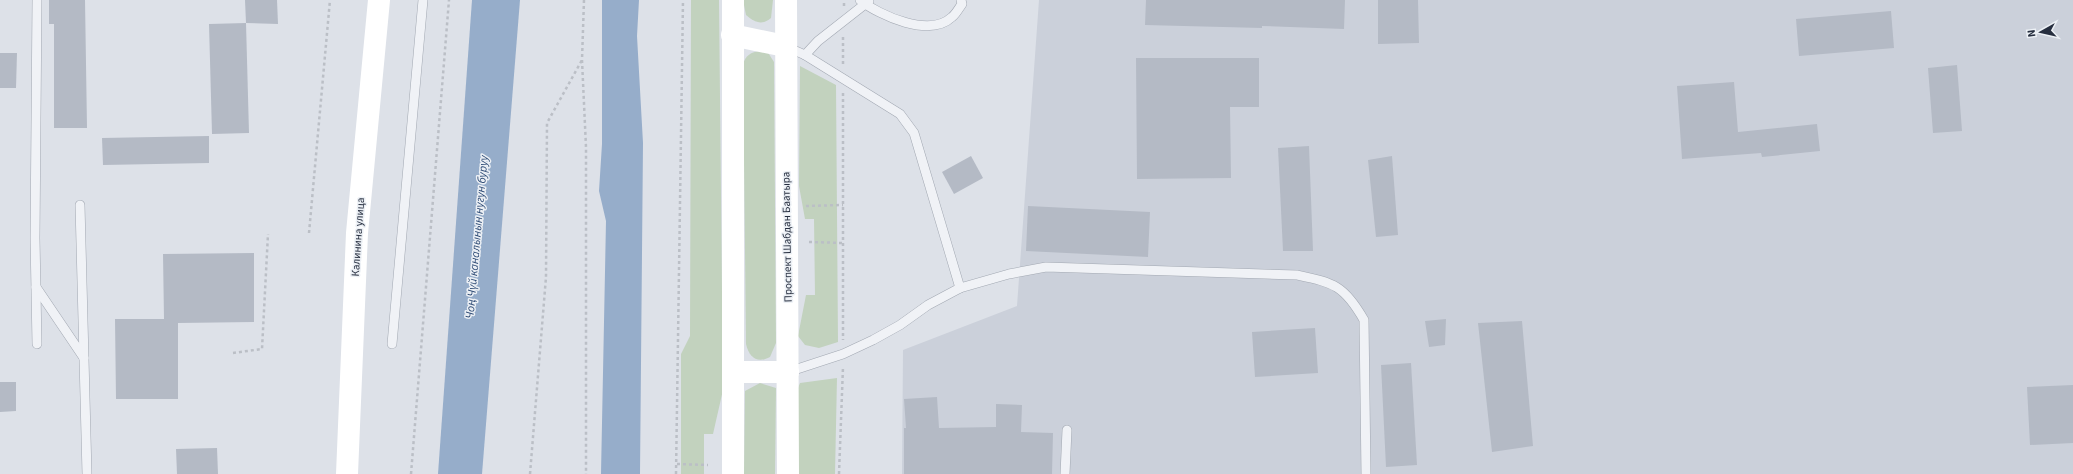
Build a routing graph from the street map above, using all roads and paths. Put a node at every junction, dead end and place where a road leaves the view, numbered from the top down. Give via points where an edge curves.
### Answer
1 (37, 0) edge
2 (330, 0) edge
3 (380, 0) edge
4 (423, 0) edge
5 (449, 0) edge
6 (584, 0) edge
7 (683, 0) edge
8 (733, 0) edge
9 (786, 0) edge
10 (844, 0) edge
11 (961, 0) edge
12 (865, 1) edge
13 (843, 22) junction
14 (732, 35) junction
15 (785, 46) junction
16 (805, 55) junction
17 (582, 60) junction
18 (843, 79) junction
19 (80, 205) dead end
20 (843, 205) junction
21 (806, 206) dead end
22 (309, 233) dead end
23 (268, 234) dead end
24 (809, 242) dead end
25 (843, 243) junction
26 (36, 287) junction
27 (960, 288) junction
28 (37, 344) dead end
29 (392, 344) dead end
30 (233, 353) dead end
31 (843, 354) junction
32 (84, 358) junction
33 (734, 372) junction
34 (788, 372) junction
35 (1067, 430) dead end
36 (676, 464) junction
37 (708, 465) dead end
38 (87, 474) edge
39 (347, 474) edge
40 (411, 474) edge
41 (530, 474) edge
42 (586, 474) edge
43 (676, 474) edge
44 (733, 474) edge
45 (788, 474) edge
46 (840, 474) edge
47 (1065, 474) edge
48 (1366, 474) edge

1 - 26 lane
2 - 22 path
3 - 39 main road, Калинина улица via 357,233
4 - 29 lane
5 - 40 path
6 - 17 path
7 - 36 path
8 - 14 main road
9 - 15 main road, Проспект Шабдан Баатыра
10 - 13 path
11 - 12 lane via 962,4 952,18 919,26 900,22
12 - 13 lane
13 - 16 lane
13 - 18 path
14 - 15 main road
14 - 33 main road
15 - 16 lane
15 - 34 main road, Проспект Шабдан Баатыра
16 - 18 lane
17 - 41 path via 547,123 546,277
17 - 42 path via 586,147
18 - 20 path
18 - 27 lane via 900,114 914,133
19 - 32 lane
20 - 21 path
20 - 25 path
23 - 30 path via 262,349
24 - 25 path
25 - 31 path
26 - 28 lane
26 - 32 lane
27 - 31 lane via 928,305 880,337
27 - 48 lane via 1015,272 1046,267 1297,275 1329,282 1344,291 1364,320
31 - 34 lane
31 - 46 path
32 - 38 lane
33 - 34 main road
33 - 44 main road
34 - 45 main road, Проспект Шабдан Баатыра
35 - 47 lane
36 - 37 path
36 - 43 path

